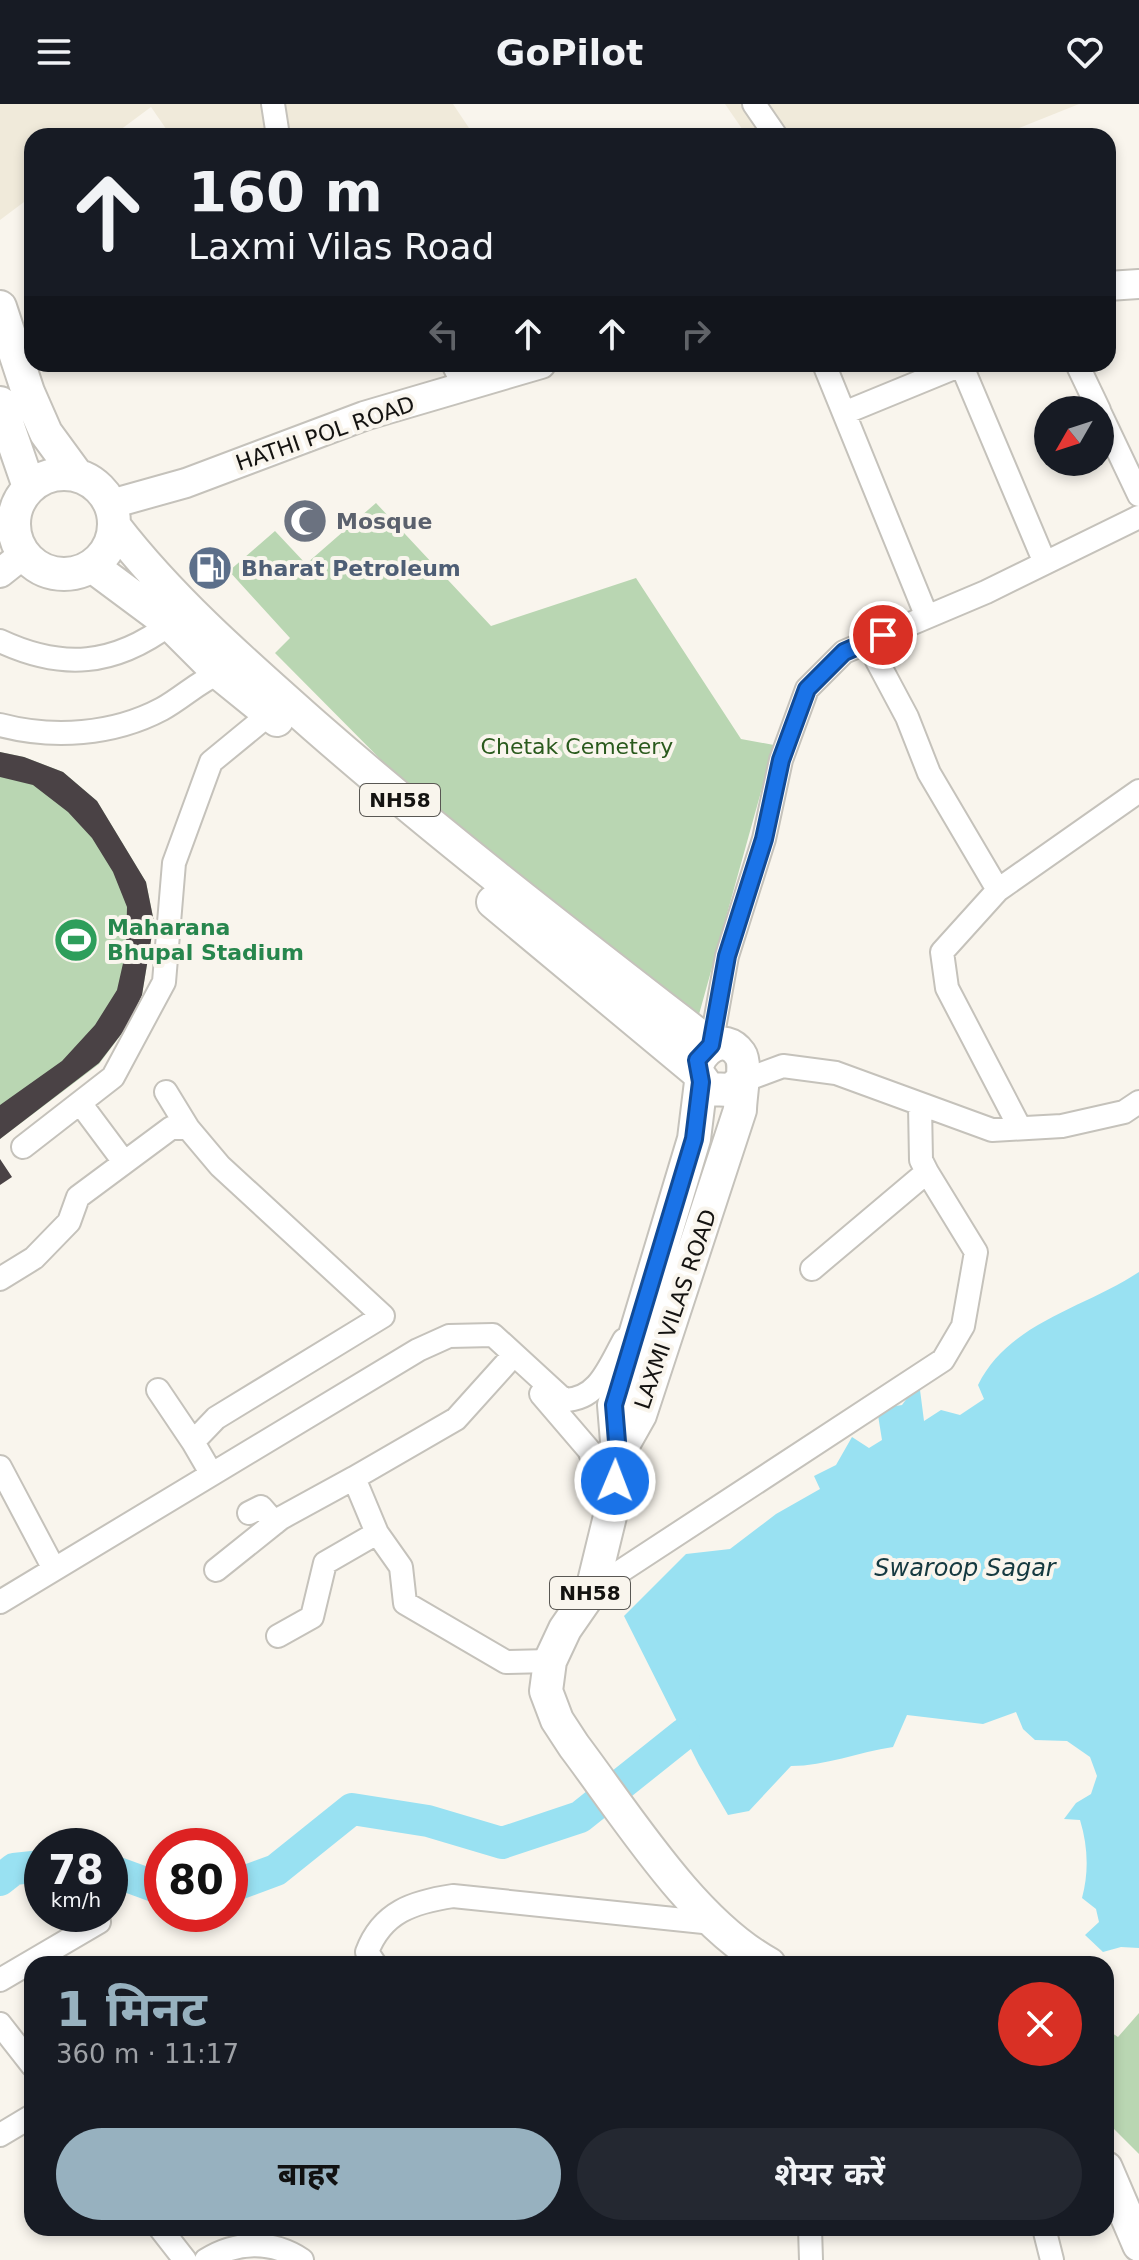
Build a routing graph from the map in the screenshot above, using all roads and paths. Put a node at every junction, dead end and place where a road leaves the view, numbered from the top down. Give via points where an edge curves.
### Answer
1 (273, 104) edge
2 (757, 105) edge
3 (277, 128) edge
4 (771, 128) edge
5 (1139, 284) edge
6 (1116, 285) edge
7 (0, 307) edge
8 (481, 372) edge
9 (827, 372) edge
10 (942, 372) edge
11 (964, 372) edge
12 (1081, 372) edge
13 (458, 375) edge
14 (1092, 396) edge
15 (0, 403) edge
16 (844, 413) junction
17 (1114, 442) edge
18 (76, 474) junction
19 (29, 487) junction
20 (1139, 495) edge
21 (113, 515) junction
22 (1139, 517) edge
23 (1045, 563) junction
24 (12, 564) edge
25 (92, 566) junction
26 (927, 617) junction
27 (170, 624) junction
28 (0, 641) edge
29 (867, 642) junction
30 (219, 673) junction
31 (278, 707) junction
32 (0, 725) edge
33 (1139, 791) edge
34 (998, 890) junction
35 (703, 1066) junction
36 (740, 1082) junction
37 (166, 1092) dead end
38 (1139, 1102) edge
39 (80, 1103) junction
40 (920, 1106) junction
41 (188, 1128) junction
42 (1020, 1128) junction
43 (23, 1147) dead end
44 (124, 1162) junction
45 (927, 1172) junction
46 (812, 1269) dead end
47 (0, 1279) edge
48 (646, 1300) junction
49 (472, 1333) junction
50 (510, 1359) junction
51 (158, 1390) dead end
52 (193, 1442) junction
53 (618, 1454) junction
54 (0, 1467) edge
55 (211, 1473) junction
56 (354, 1478) junction
57 (612, 1508) junction
58 (249, 1513) dead end
59 (275, 1523) junction
60 (377, 1533) junction
61 (54, 1569) junction
62 (216, 1570) dead end
63 (592, 1590) junction
64 (0, 1602) edge
65 (278, 1636) dead end
66 (550, 1661) junction
67 (704, 1912) junction
68 (82, 1932) edge
69 (41, 1956) edge
70 (370, 1956) edge
71 (749, 1956) edge
72 (24, 1966) edge
73 (0, 1980) edge
74 (0, 2024) edge
75 (24, 2055) edge
76 (24, 2121) edge
77 (0, 2135) edge
78 (1114, 2187) edge
79 (166, 2236) edge
80 (810, 2236) edge
81 (1046, 2236) edge
82 (1139, 2245) edge
83 (185, 2260) edge
84 (206, 2260) edge
85 (302, 2260) edge
86 (811, 2260) edge
87 (1052, 2260) edge

1 - 3 street
2 - 4 street
5 - 6 main road
7 - 18 highway, NH58 via 46,433
8 - 13 main road, HATHI POL ROAD
9 - 16 street
10 - 16 street
11 - 23 street
12 - 14 street
13 - 21 main road, HATHI POL ROAD
15 - 19 highway
16 - 26 street
17 - 20 street
18 - 19 highway via 51,474
18 - 21 highway, NH58 via 102,490
19 - 24 highway via 14,519 18,543
21 - 25 highway via 108,549
21 - 31 highway, NH58 via 140,559
22 - 23 street
23 - 26 street
24 - 25 highway via 33,563 69,574
25 - 27 highway, NH58
26 - 29 street
27 - 28 street via 132,648 78,661 29,655
27 - 30 highway, NH58
29 - 34 street via 907,717 929,773
29 - 35 street via 844,652 807,689 781,760
30 - 31 highway, NH58
30 - 32 street via 159,710 108,728 55,733
31 - 35 highway, NH58
31 - 39 street via 211,762 174,863 164,982 113,1077
33 - 34 street
34 - 42 street via 942,952 947,988
35 - 36 highway via 720,1092
35 - 48 highway, NH58 via 694,1139
36 - 40 street via 783,1066 836,1073
36 - 53 highway, LAXMI VILAS ROAD / NH58 via 740,1110 720,1175 640,1415
37 - 41 street
38 - 42 street via 1124,1112 1062,1126
39 - 43 street
39 - 44 street
40 - 42 street via 992,1130
40 - 45 street via 921,1160
41 - 44 street via 171,1128
41 - 52 street via 220,1166 383,1316 216,1418
44 - 47 street via 78,1197 69,1222 34,1258
45 - 46 street
45 - 63 street via 976,1252 963,1326 943,1360
48 - 49 street via 596,1388 581,1400 564,1400 493,1335
48 - 53 highway, NH58 via 614,1405
49 - 50 street
49 - 55 street via 449,1336 418,1350
50 - 56 street via 456,1419
50 - 57 street via 589,1450
51 - 52 street
52 - 55 street
53 - 57 highway, LAXMI VILAS ROAD / NH58
54 - 61 street
55 - 61 street
56 - 59 street
56 - 60 street
57 - 63 highway, LAXMI VILAS ROAD / NH58
58 - 59 street via 261,1507
59 - 62 street
60 - 65 street via 325,1563 312,1617
60 - 66 street via 401,1567 405,1603 506,1662
61 - 64 street
63 - 66 highway, LAXMI VILAS ROAD / NH58
66 - 67 highway, LAXMI VILAS ROAD / NH58 via 546,1691 557,1720
67 - 70 street via 453,1896 415,1902 375,1931
67 - 71 highway, LAXMI VILAS ROAD / NH58
68 - 69 street
72 - 73 street
74 - 75 street
76 - 77 street
78 - 82 highway
79 - 83 street
80 - 86 street
81 - 87 street
84 - 85 street via 246,2244 270,2246

